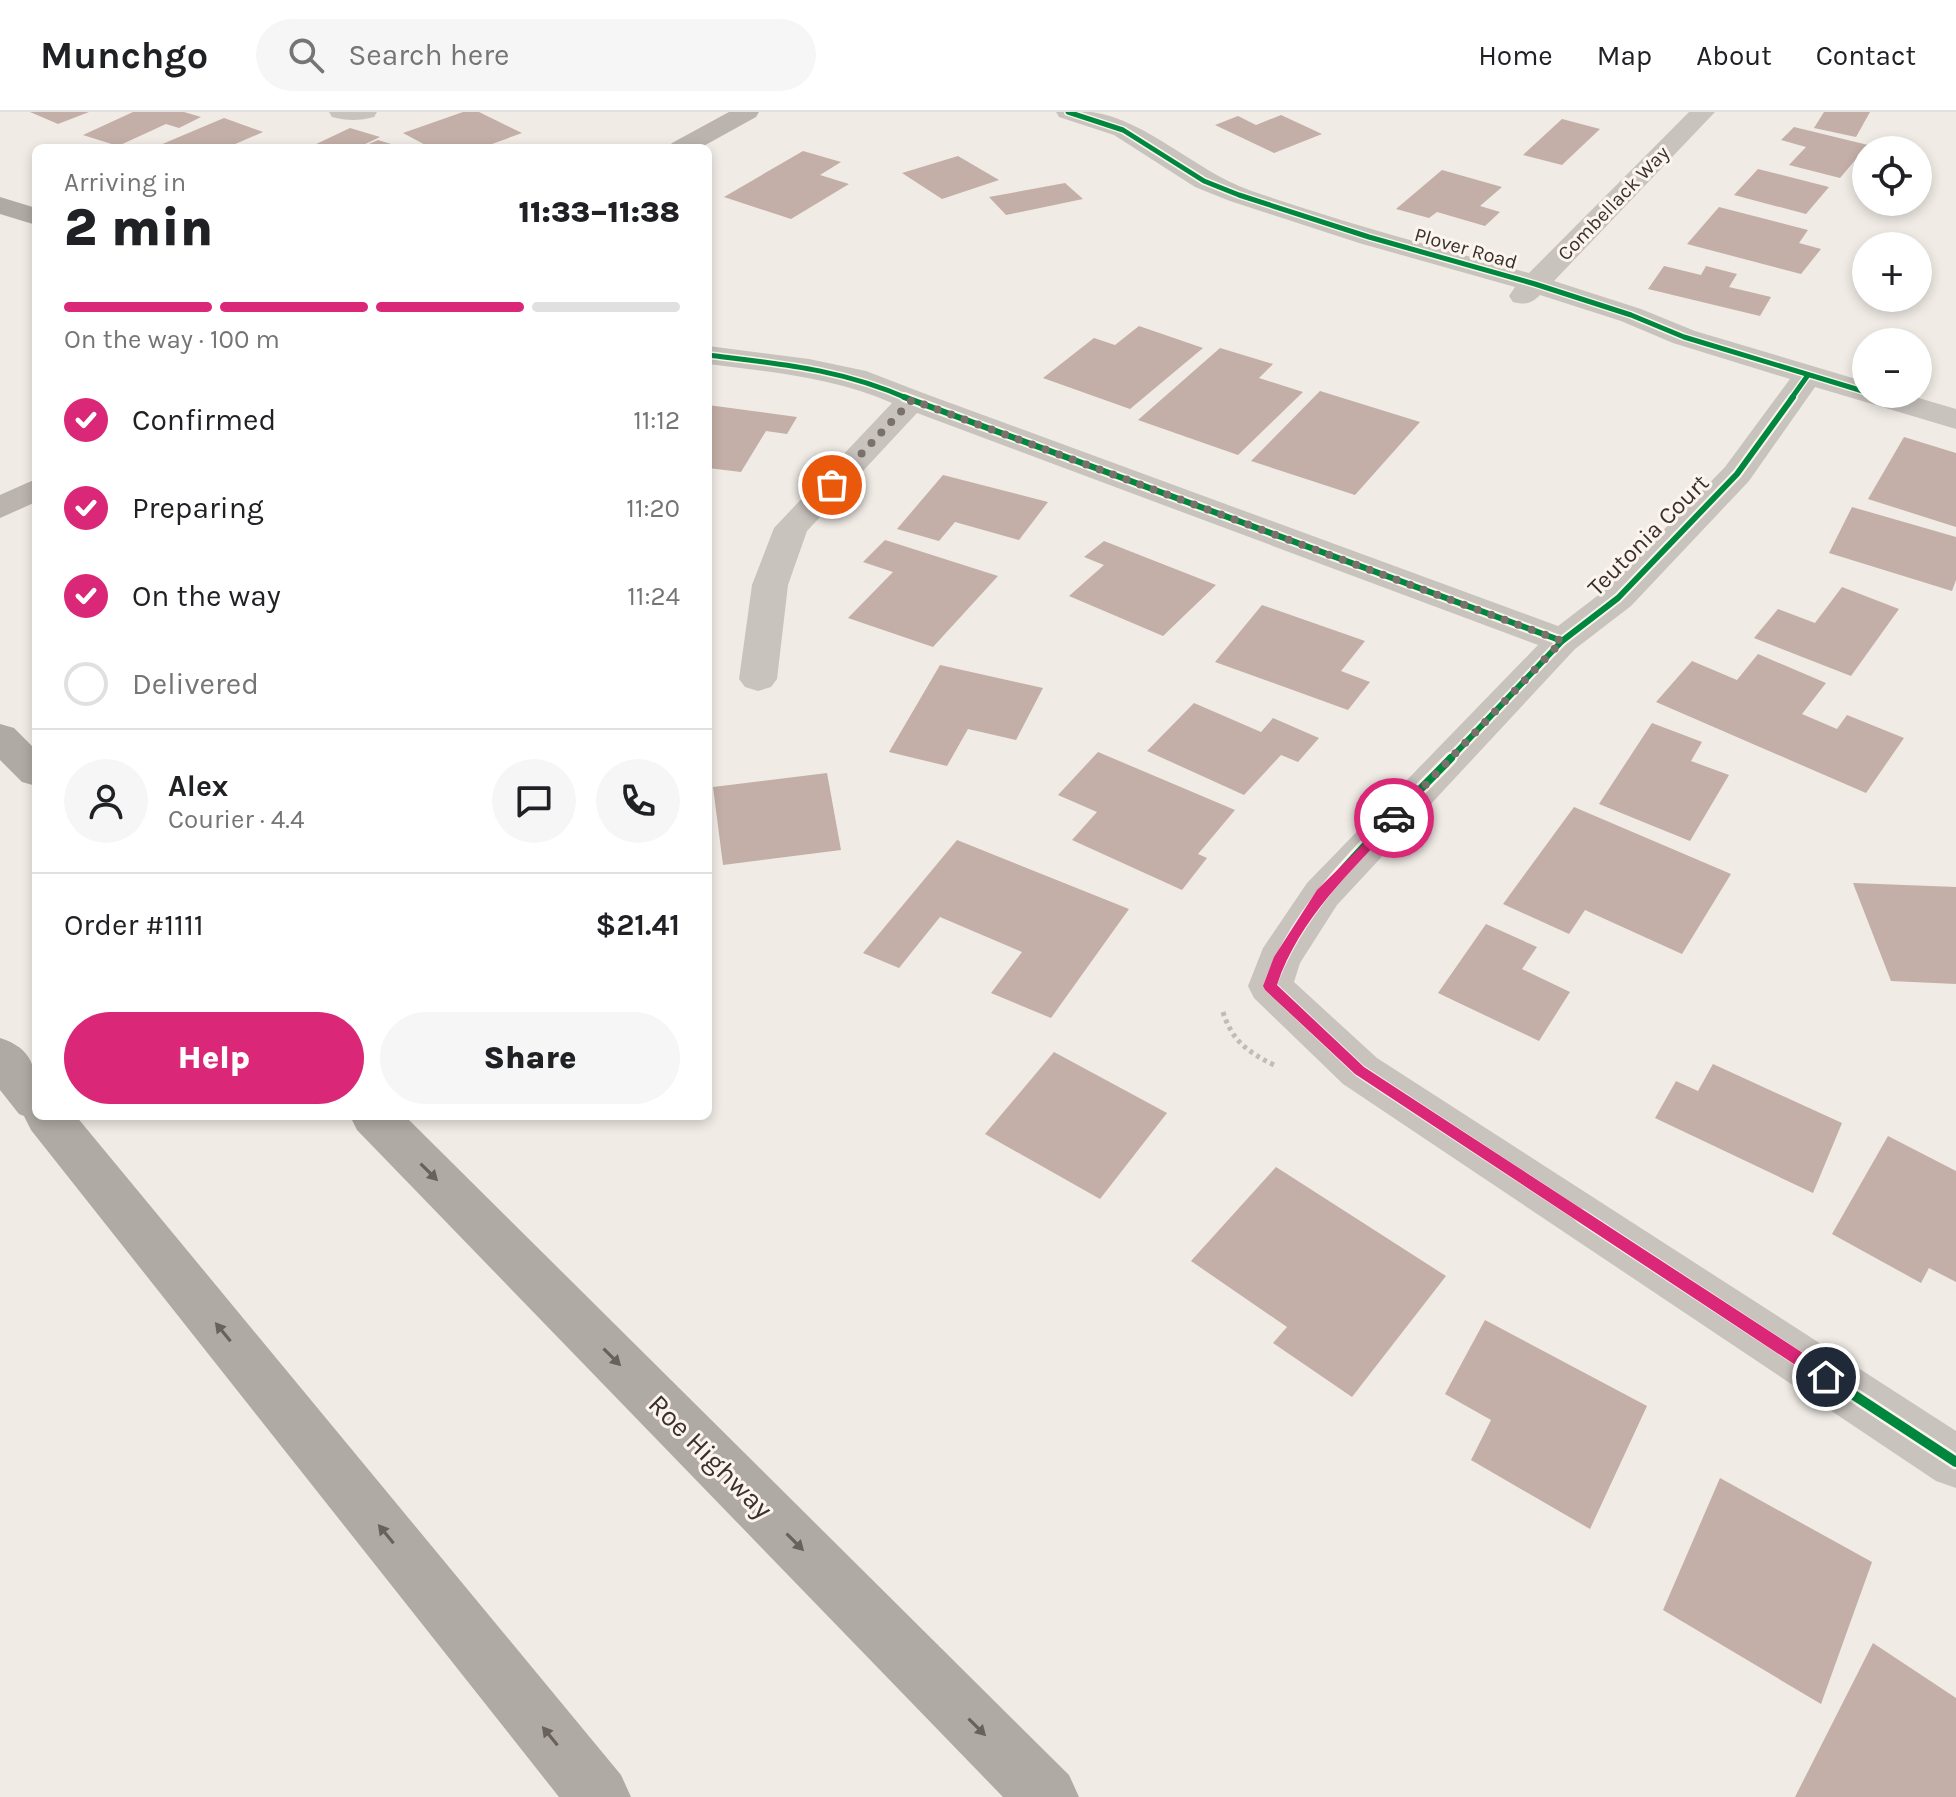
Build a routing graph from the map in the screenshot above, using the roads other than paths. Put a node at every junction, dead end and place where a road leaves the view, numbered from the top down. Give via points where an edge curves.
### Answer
1 (341, 112) edge
2 (365, 112) edge
3 (747, 112) edge
4 (1038, 112) edge
5 (1068, 112) edge
6 (1693, 113) edge
7 (688, 144) edge
8 (0, 205) edge
9 (32, 216) edge
10 (1529, 290) junction
11 (712, 356) edge
12 (1808, 375) junction
13 (1852, 388) edge
14 (912, 400) junction
15 (1919, 408) edge
16 (1956, 419) edge
17 (32, 491) edge
18 (0, 508) edge
19 (1562, 641) junction
20 (758, 679) dead end
21 (0, 737) edge
22 (32, 769) edge
23 (0, 1056) edge
24 (32, 1096) edge
25 (51, 1120) edge
26 (378, 1120) edge
27 (1956, 1462) edge
28 (599, 1797) edge
29 (1047, 1797) edge

1 - 2 street
3 - 7 main road
4 - 10 street, Plover Road via 1118,140 1222,203
5 - 10 street, Plover Road via 1123,130 1204,181 1239,195
6 - 10 street, Combellack Way
8 - 9 highway
10 - 12 street, Plover Road via 1626,327 1684,337
11 - 14 street via 851,377
12 - 13 street, Plover Road
12 - 19 street, Teutonia Court via 1737,474 1618,598
14 - 19 street
14 - 20 street via 791,528 770,585
15 - 16 street, Plover Road
17 - 18 main road
19 - 27 street, Teutonia Court via 1322,894 1279,960 1270,986 1360,1071
21 - 22 highway
23 - 24 highway
28 -> 25 highway
26 -> 29 highway, Roe Highway

